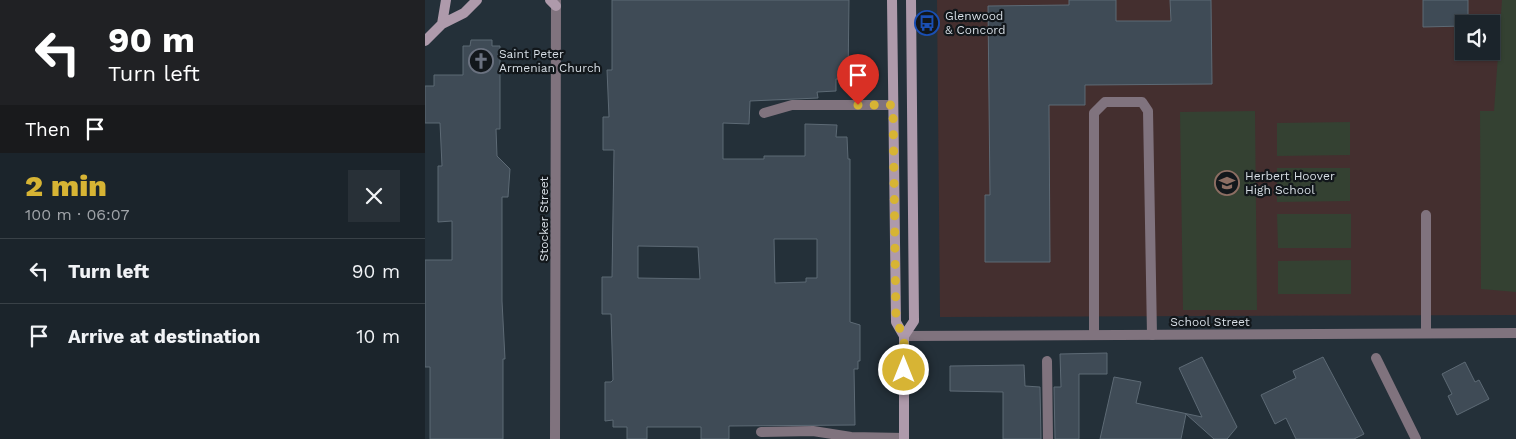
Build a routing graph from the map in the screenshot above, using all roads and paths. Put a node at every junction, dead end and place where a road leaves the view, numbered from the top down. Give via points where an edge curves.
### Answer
1 (446, 0) edge
2 (477, 0) edge
3 (893, 0) edge
4 (911, 0) edge
5 (554, 2) edge
6 (442, 24) junction
7 (425, 41) edge
8 (893, 105) junction
9 (764, 113) dead end
10 (1426, 215) dead end
11 (1426, 333) junction
12 (1516, 333) edge
13 (1095, 335) junction
14 (1152, 335) junction
15 (904, 336) junction
16 (1376, 358) dead end
17 (1047, 361) dead end
18 (761, 432) dead end
19 (904, 438) edge
20 (555, 439) edge
21 (1048, 439) edge
22 (1416, 439) edge

1 - 6 street
2 - 6 street via 464,13
3 - 8 street
4 - 15 street via 914,321
5 - 20 street, Stocker Street
6 - 7 street
8 - 9 street via 792,105
8 - 15 street via 896,322
10 - 11 street
11 - 12 street, School Street
11 - 14 street, School Street
13 - 14 street, School Street
13 - 14 street via 1094,113 1105,102 1142,102 1148,111
13 - 15 street, School Street
15 - 19 street
16 - 22 street
17 - 21 street
18 - 19 street via 813,431 851,437

